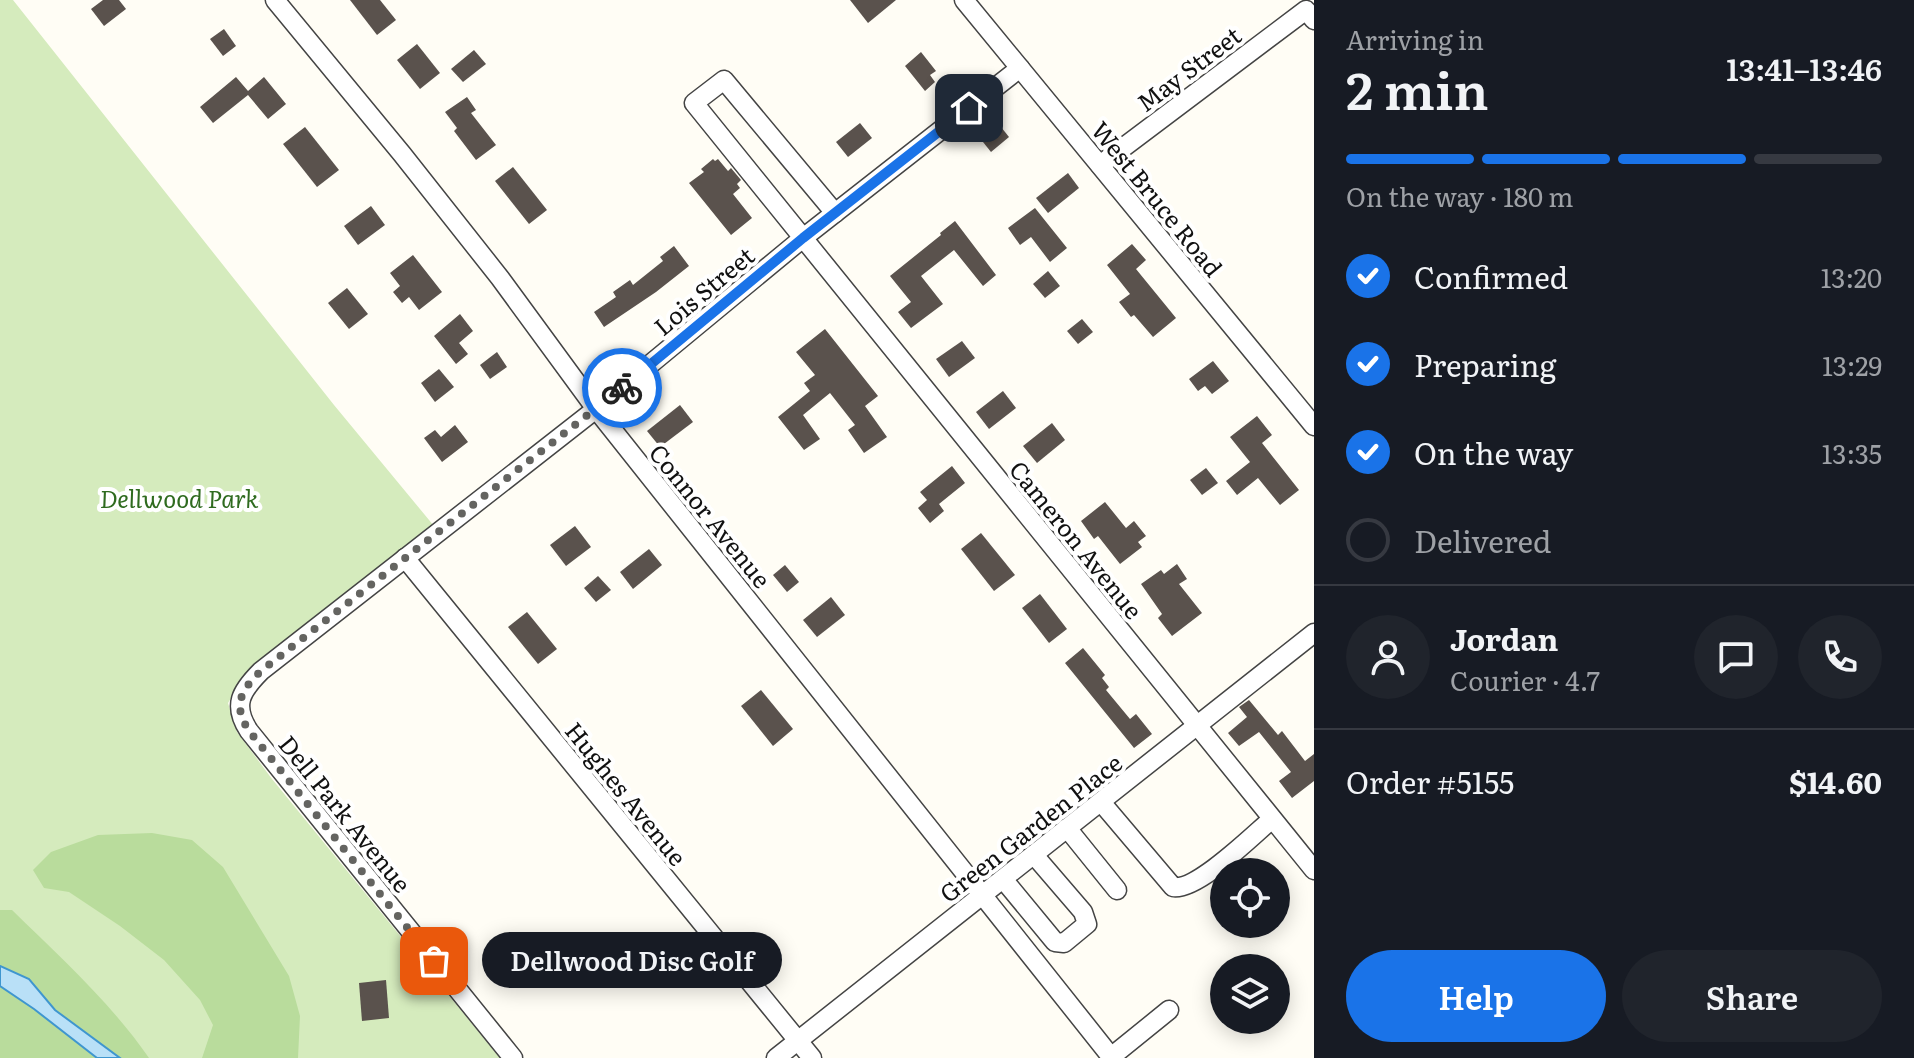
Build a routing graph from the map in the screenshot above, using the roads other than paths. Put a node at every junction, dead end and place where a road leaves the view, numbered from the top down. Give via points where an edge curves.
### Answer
1 (275, 0) edge
2 (964, 0) edge
3 (1310, 15) edge
4 (1020, 68) junction
5 (1100, 165) junction
6 (835, 213) junction
7 (803, 238) junction
8 (596, 409) junction
9 (1314, 426) edge
10 (405, 558) junction
11 (1314, 633) edge
12 (239, 707) joint
13 (1196, 726) junction
14 (1101, 802) junction
15 (1272, 819) junction
16 (1067, 828) junction
17 (1034, 855) junction
18 (1314, 870) edge
19 (1003, 879) junction
20 (1117, 890) dead end
21 (983, 895) junction
22 (1169, 1010) dead end
23 (798, 1041) junction
24 (513, 1058) edge
25 (776, 1058) edge
26 (812, 1058) edge
27 (1111, 1058) edge

1 - 8 street, Connor Avenue via 490,266
2 - 4 street, West Bruce Road
3 - 5 street, May Street
4 - 5 street, West Bruce Road
4 - 6 street, Lois Street
5 - 9 street, West Bruce Road
6 - 7 street, Lois Street
6 - 7 street, Cameron Avenue via 724,80 714,87 694,103
7 - 8 street, Lois Street
7 - 13 street, Cameron Avenue
8 - 10 street, Lois Street
8 - 21 street, Connor Avenue
10 - 12 street, Lois Street via 261,671
10 - 23 street, Hughes Avenue
11 - 13 street, Green Garden Place
12 - 24 street, Dell Park Avenue via 249,731
13 - 14 street, Green Garden Place
13 - 15 street, Cameron Avenue
14 - 15 street via 1173,887 1182,888
14 - 16 street, Green Garden Place
15 - 18 street, Cameron Avenue
16 - 17 street, Green Garden Place
16 - 20 street
17 - 19 street, Green Garden Place
17 - 19 street via 1083,912 1087,924 1064,943 1055,942
19 - 21 street, Green Garden Place
21 - 23 street, Green Garden Place
21 - 27 street, Connor Avenue
22 - 27 street
23 - 25 street, Green Garden Place
23 - 26 street, Hughes Avenue

